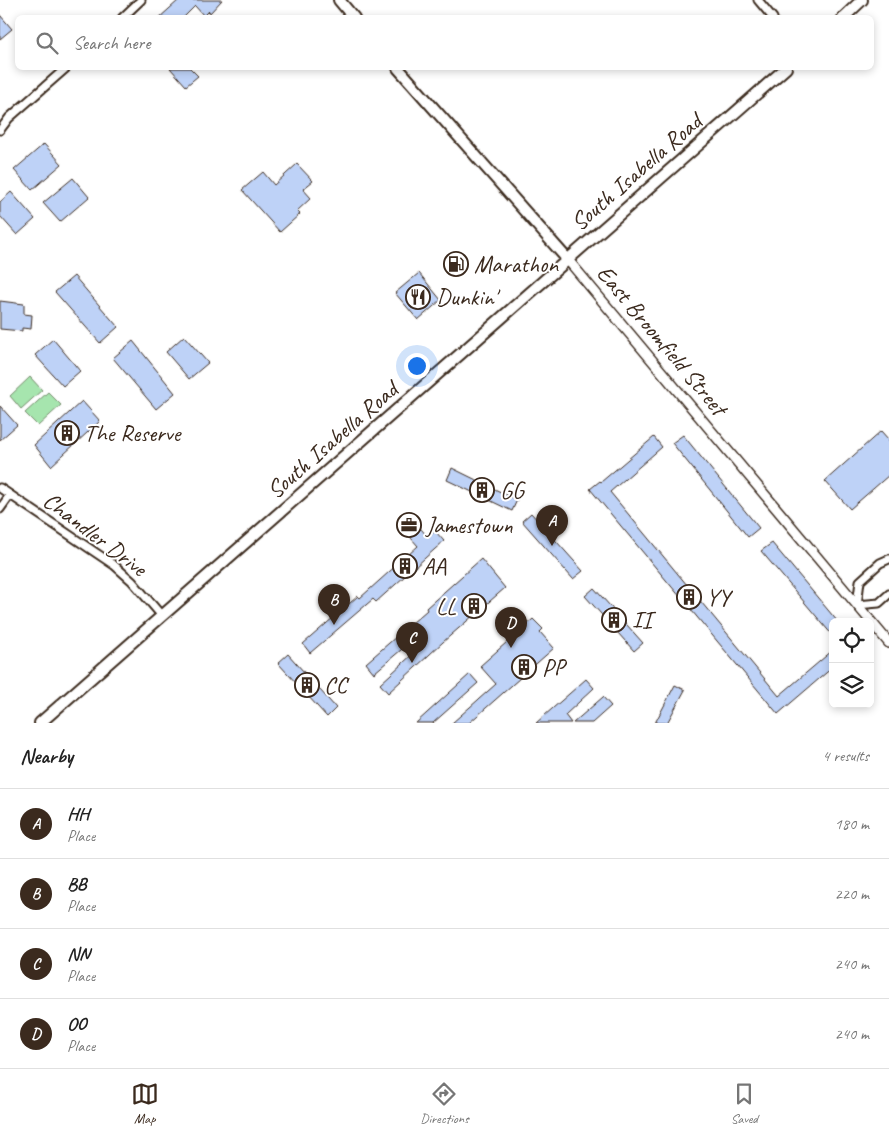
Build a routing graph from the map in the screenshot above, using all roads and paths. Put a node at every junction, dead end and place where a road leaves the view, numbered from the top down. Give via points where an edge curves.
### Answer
1 (141, 0) edge
2 (339, 0) edge
3 (758, 0) edge
4 (862, 0) edge
5 (125, 15) edge
6 (352, 15) edge
7 (770, 15) edge
8 (845, 15) edge
9 (64, 70) edge
10 (400, 70) edge
11 (784, 70) edge
12 (0, 130) edge
13 (568, 260) junction
14 (0, 488) edge
15 (10, 495) junction
16 (0, 510) edge
17 (889, 559) edge
18 (889, 594) edge
19 (857, 606) junction
20 (162, 616) junction
21 (889, 643) edge
22 (40, 723) edge

1 - 5 street
2 - 6 main road
3 - 7 street
4 - 8 main road
9 - 12 street
10 - 13 main road, East Broomfield Street
11 - 13 main road, South Isabella Road
13 - 19 street, East Broomfield Street
13 - 20 main road, South Isabella Road
14 - 15 street, Chandler Drive
15 - 16 street
15 - 20 street, Chandler Drive via 114,565
17 - 19 street via 860,580
18 - 19 street via 879,603
19 - 21 street, East Broomfield Street
20 - 22 main road, South Isabella Road

